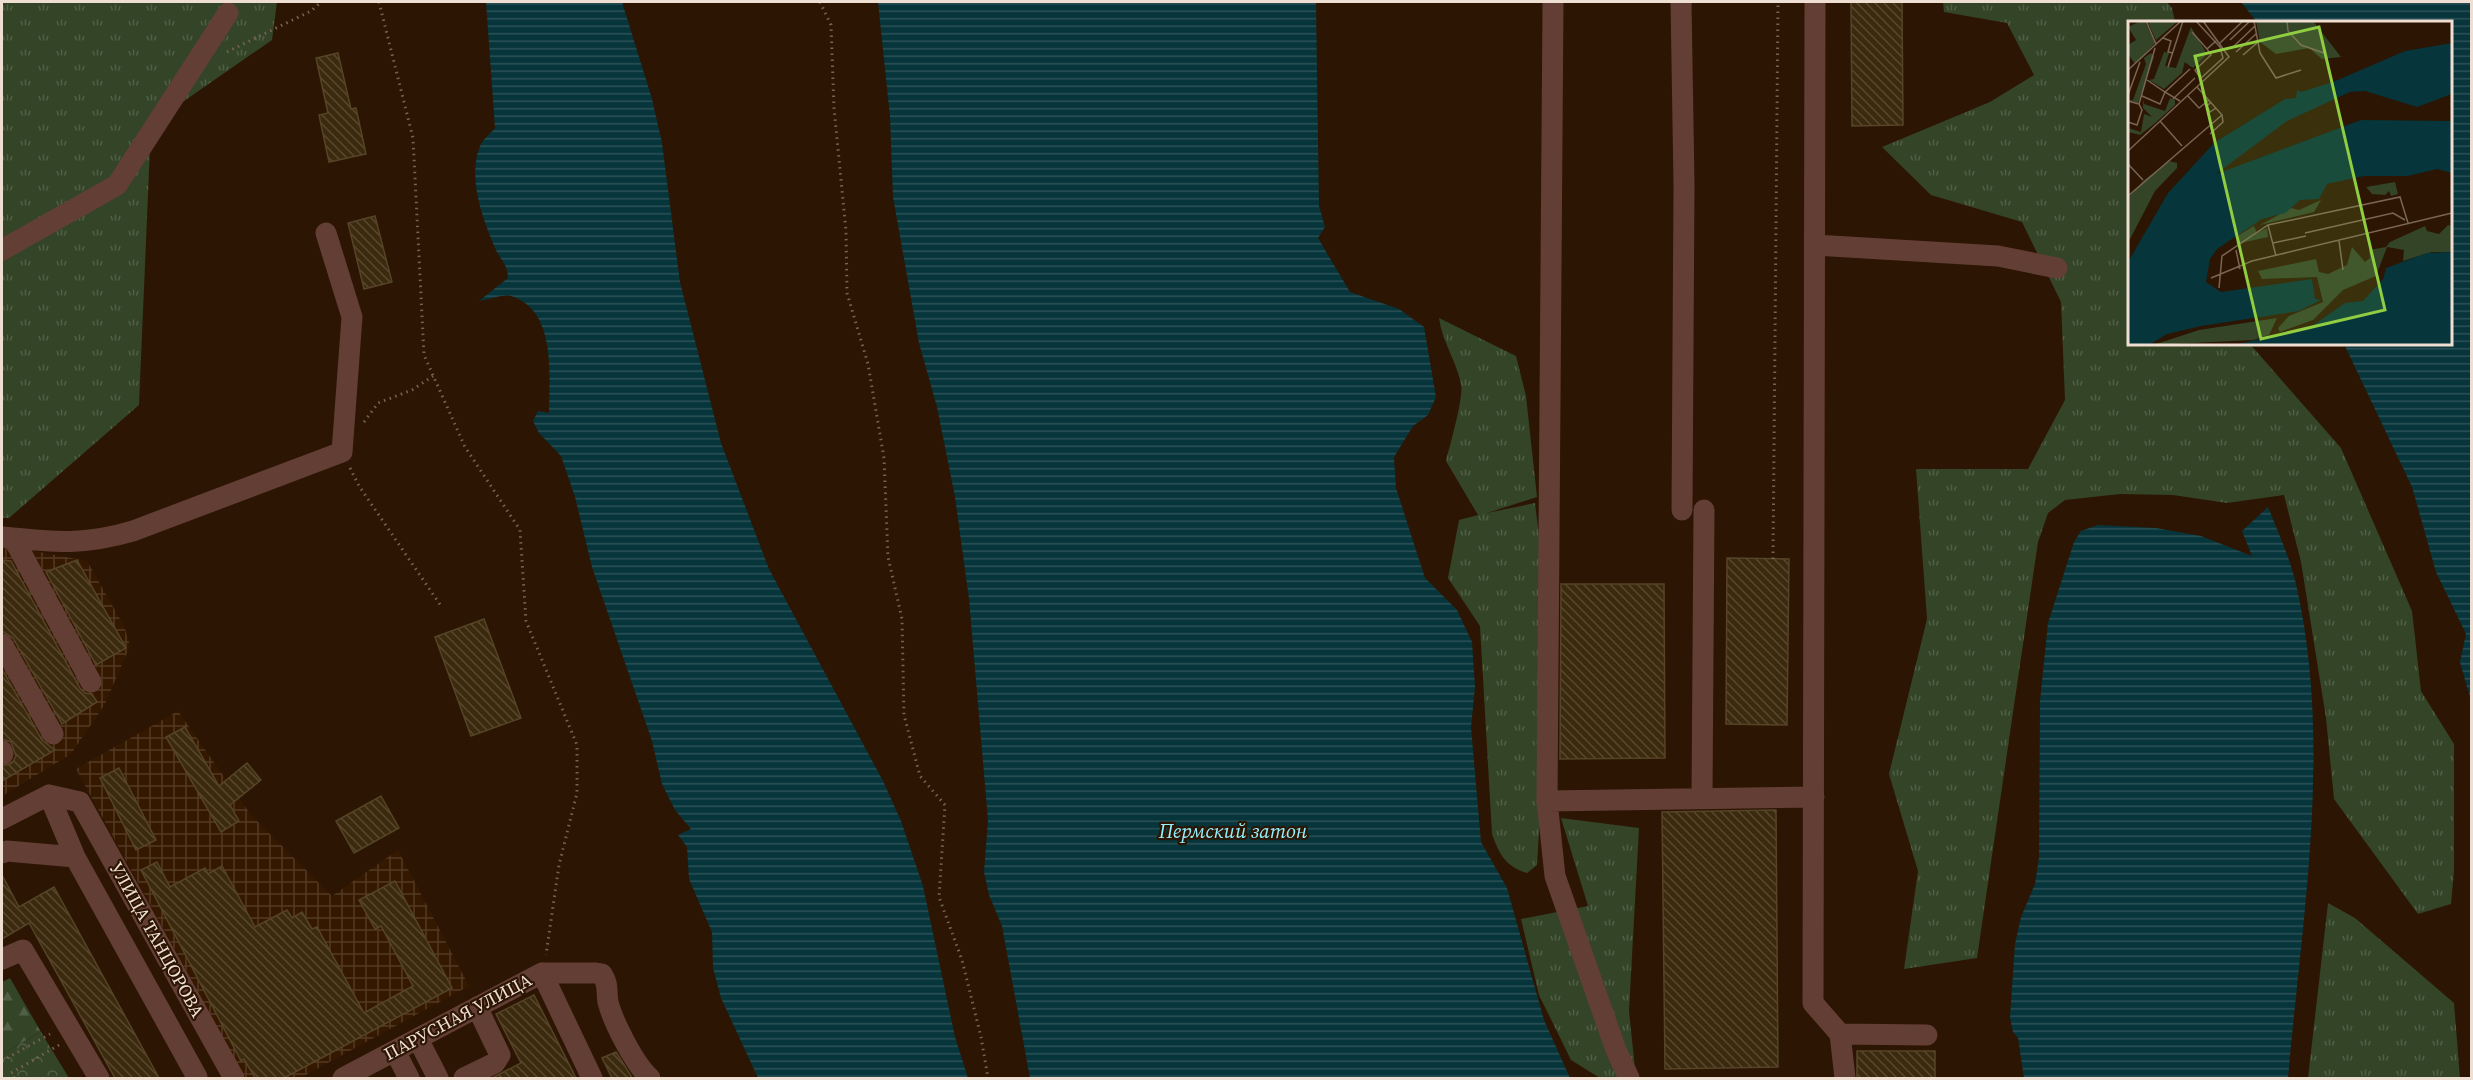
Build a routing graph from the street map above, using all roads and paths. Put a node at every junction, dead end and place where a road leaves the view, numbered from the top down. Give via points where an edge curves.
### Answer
1 (378, 2) edge
2 (820, 2) edge
3 (1553, 2) edge
4 (1681, 2) edge
5 (1778, 2) edge
6 (1815, 2) edge
7 (228, 13) dead end
8 (326, 233) dead end
9 (1815, 245) junction
10 (2, 249) edge
11 (2057, 268) dead end
12 (433, 376) junction
13 (360, 427) dead end
14 (342, 452) junction
15 (1682, 510) dead end
16 (1704, 510) dead end
17 (7, 538) edge
18 (1773, 559) dead end
19 (441, 606) dead end
20 (2, 644) edge
21 (91, 682) dead end
22 (53, 734) dead end
23 (49, 795) junction
24 (1814, 797) junction
25 (1702, 798) junction
26 (1547, 801) junction
27 (2, 819) edge
28 (2, 853) edge
29 (75, 856) junction
30 (2, 959) edge
31 (542, 973) junction
32 (477, 1008) junction
33 (71, 1030) junction
34 (1840, 1034) junction
35 (1927, 1035) dead end
36 (418, 1039) junction
37 (395, 1051) junction
38 (2, 1061) edge
39 (349, 1077) edge
40 (14, 1078) edge
41 (99, 1078) edge
42 (195, 1078) edge
43 (234, 1078) edge
44 (409, 1078) edge
45 (438, 1078) edge
46 (464, 1078) edge
47 (592, 1078) edge
48 (650, 1078) edge
49 (988, 1078) edge
50 (1629, 1078) edge
51 (1845, 1078) edge

1 - 12 path via 413,138 424,355
2 - 49 path via 831,25 847,293 868,364 884,458 888,556 902,619 904,715 920,776 945,805 939,897 962,960
3 - 26 street
4 - 15 street
5 - 18 path
6 - 9 street
7 - 10 street via 117,185
8 - 14 street via 352,317
9 - 11 street via 1998,256
9 - 24 street
12 - 13 path via 412,390 378,403
12 - 31 path via 465,447 520,530 526,621 577,745 577,793 559,865
14 - 17 street via 99,541 58,543
14 - 19 path via 359,486
16 - 25 street
17 - 21 street
20 - 22 street
23 - 27 street
23 - 29 street
23 - 43 street, УЛИЦА ТАНЦОРОВА via 80,802
24 - 25 street
24 - 34 street via 1814,1003
25 - 26 street
26 - 50 street via 1555,876
28 - 29 street
29 - 42 street
30 - 33 street via 23,950
31 - 32 street, ПАРУСНАЯ УЛИЦА
31 - 47 street
31 - 48 street via 602,975 608,982 612,1012 641,1070
32 - 36 street, ПАРУСНАЯ УЛИЦА
32 - 46 street via 500,1055 495,1063
33 - 38 path
33 - 40 path via 11,1073
33 - 41 street
34 - 35 street
34 - 51 street
36 - 37 street, ПАРУСНАЯ УЛИЦА
36 - 45 street
37 - 39 street, ПАРУСНАЯ УЛИЦА
37 - 44 street
42 - 43 street

